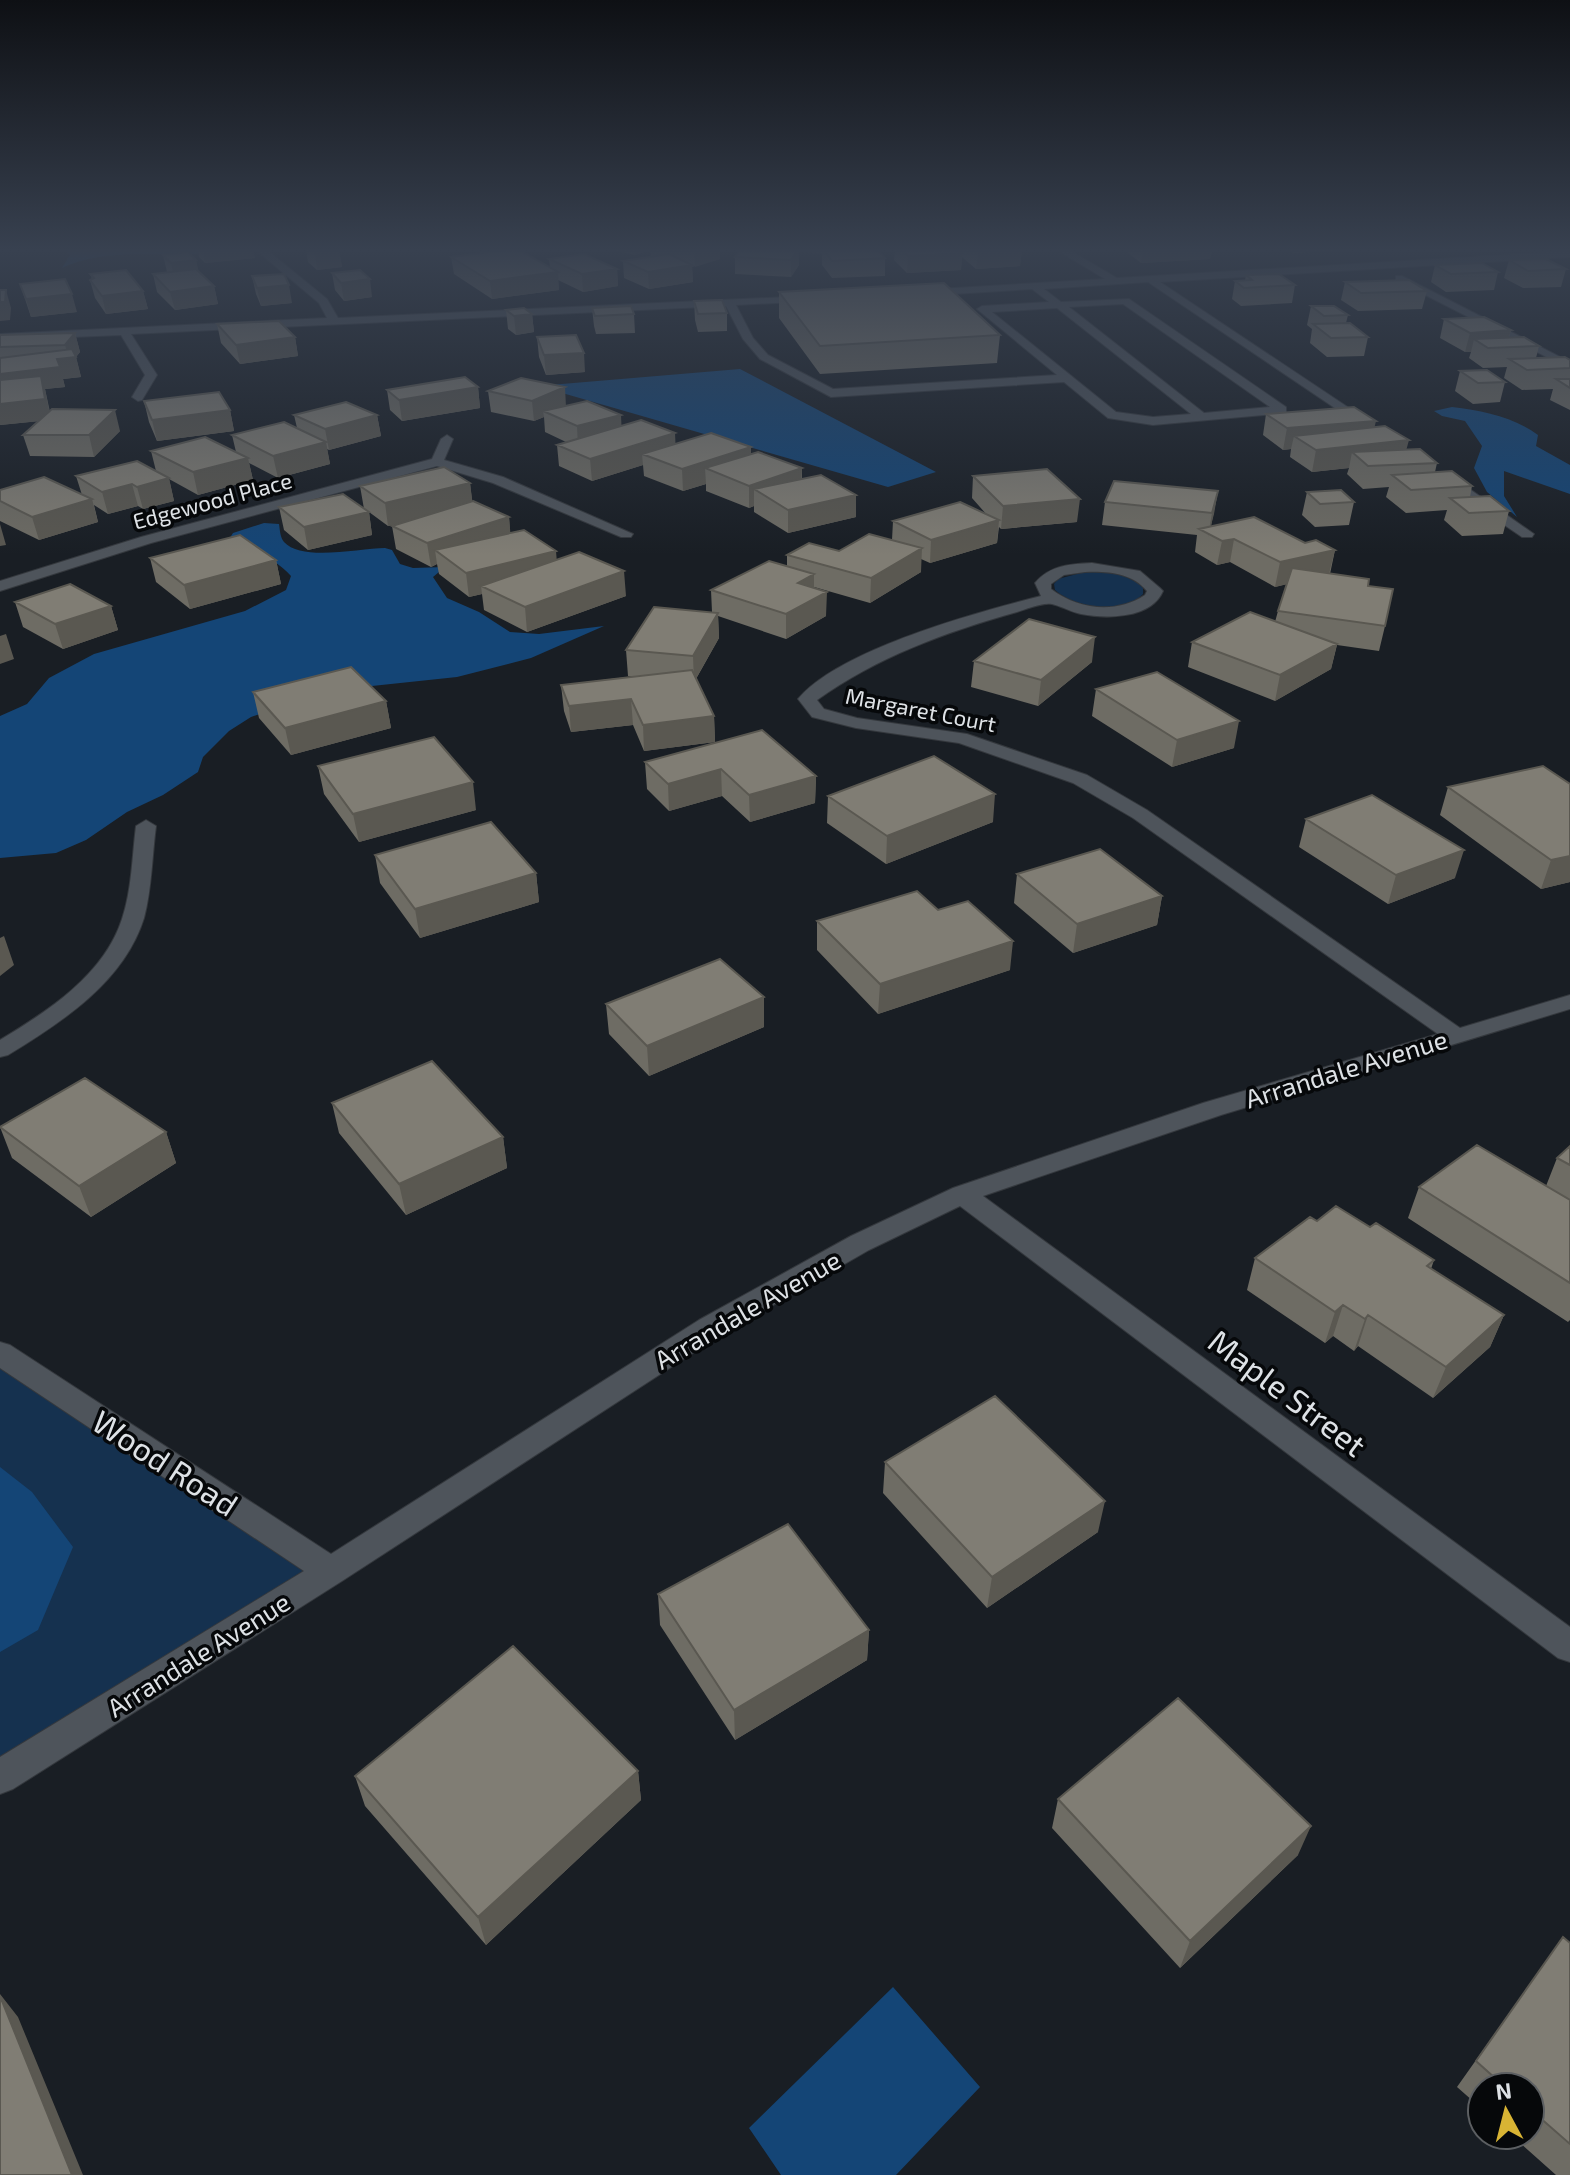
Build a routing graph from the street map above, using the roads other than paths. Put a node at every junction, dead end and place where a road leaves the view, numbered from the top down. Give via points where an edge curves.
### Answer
1 (137, 352) edge
2 (759, 352) edge
3 (1034, 352) edge
4 (1118, 352) edge
5 (1198, 352) edge
6 (1257, 352) edge
7 (1542, 352) edge
8 (1570, 366) edge
9 (1067, 378) junction
10 (138, 397) dead end
11 (1202, 417) junction
12 (1384, 437) edge
13 (447, 439) dead end
14 (437, 462) junction
15 (1436, 473) edge
16 (626, 534) dead end
17 (1527, 534) dead end
18 (0, 586) edge
19 (1052, 598) junction
20 (146, 826) dead end
21 (1570, 1002) edge
22 (1455, 1035) junction
23 (0, 1050) edge
24 (962, 1194) junction
25 (0, 1353) edge
26 (331, 1571) junction
27 (1570, 1647) edge
28 (0, 1777) edge

1 - 10 street via 151,375
2 - 9 street via 831,393
3 - 9 street
4 - 11 street
5 - 11 street via 1282,410
6 - 12 street
7 - 8 street
9 - 11 street via 1112,415 1153,421
13 - 14 street
14 - 16 street via 498,480
14 - 18 street, Edgewood Place via 146,540
15 - 17 street
19 - 19 street via 1080,609 1116,611 1145,604 1155,591 1142,577 1127,572 1074,568 1048,576 1044,591
19 - 22 street, Margaret Court via 944,628 834,677 807,699 818,713 961,738 1080,779 1140,814
20 - 23 street via 133,920 108,969
21 - 22 street, Arrandale Avenue
22 - 24 street, Arrandale Avenue via 1212,1109
24 - 26 street, Arrandale Avenue via 860,1243 709,1328
24 - 27 street, Maple Street
25 - 26 street, Wood Road
26 - 28 street, Arrandale Avenue

